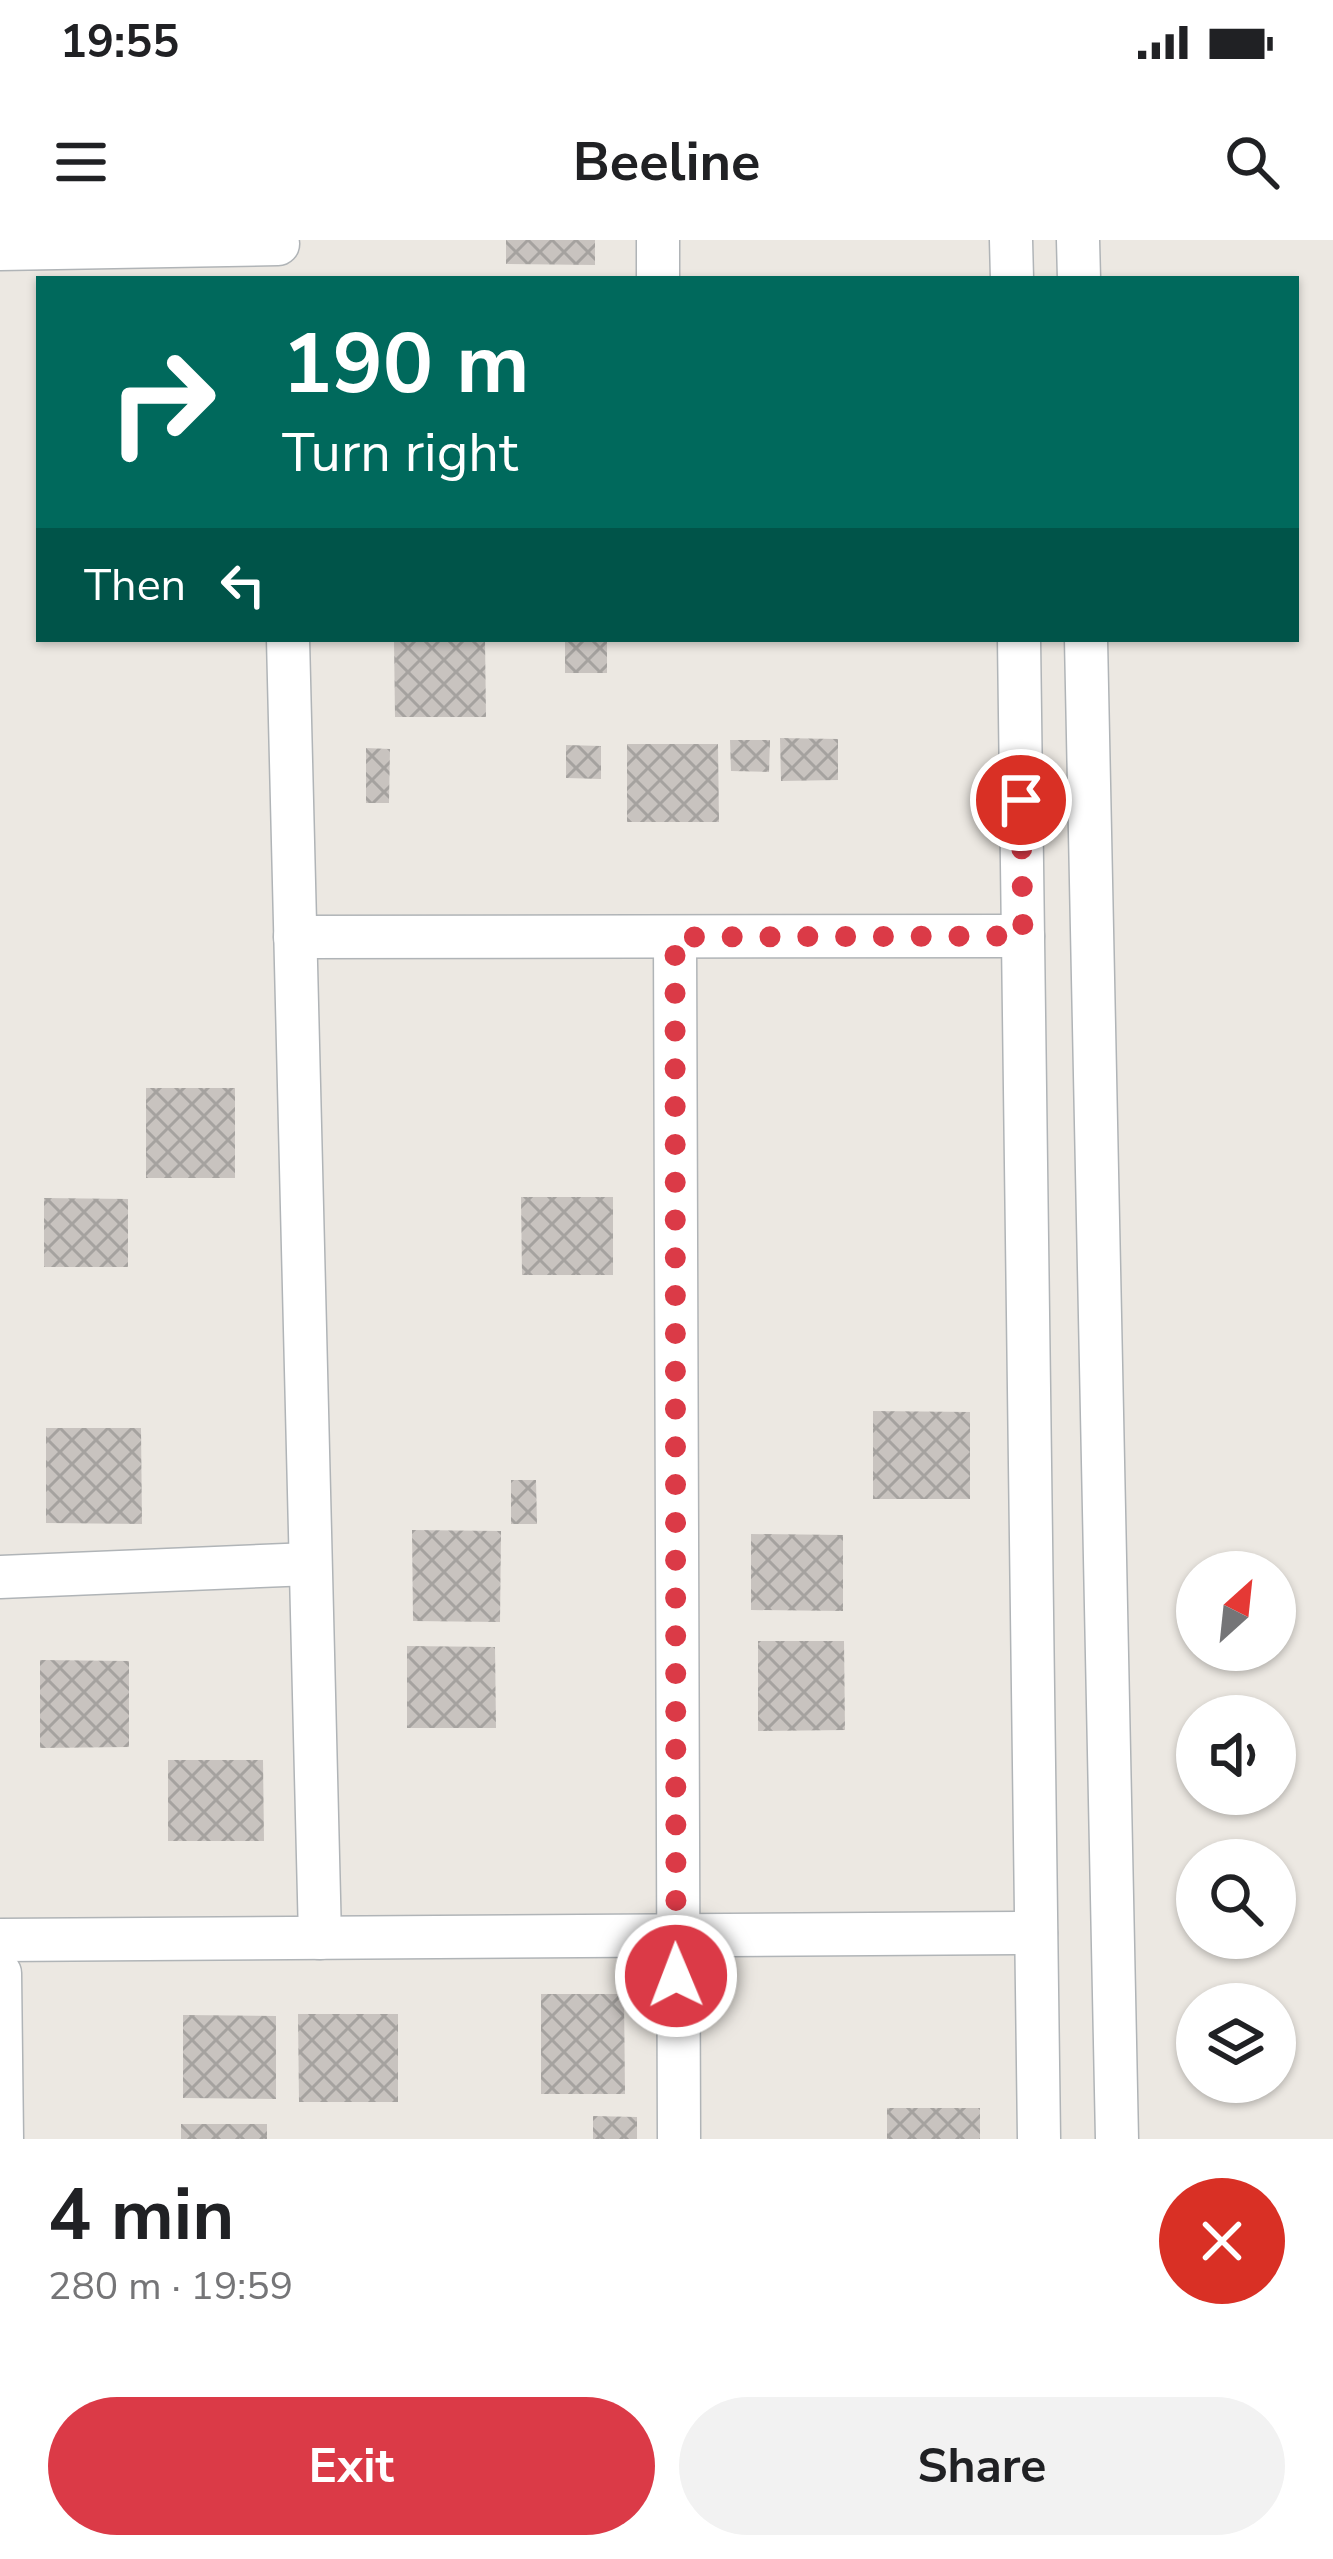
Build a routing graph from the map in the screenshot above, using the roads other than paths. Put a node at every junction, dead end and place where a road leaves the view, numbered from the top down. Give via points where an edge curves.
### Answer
1 (658, 240) edge
2 (1011, 240) edge
3 (1078, 240) edge
4 (0, 249) edge
5 (278, 254) edge
6 (658, 276) edge
7 (1012, 276) edge
8 (1078, 276) edge
9 (288, 642) edge
10 (1019, 642) edge
11 (1086, 642) edge
12 (1023, 936) junction
13 (295, 937) junction
14 (675, 937) junction
15 (310, 1564) junction
16 (0, 1577) edge
17 (1036, 1933) junction
18 (675, 1935) junction
19 (320, 1938) junction
20 (0, 1940) edge
21 (0, 1973) edge
22 (2, 2139) edge
23 (679, 2139) edge
24 (1039, 2139) edge
25 (1117, 2139) edge

1 - 6 street
2 - 7 street
3 - 8 street
4 - 5 street
9 - 13 street
10 - 12 street
11 - 25 street
12 - 14 street
12 - 17 street
13 - 14 street
13 - 15 street
14 - 18 street
15 - 16 street
15 - 19 street
17 - 18 street
17 - 24 street
18 - 19 street
18 - 23 street
19 - 20 street
21 - 22 street

